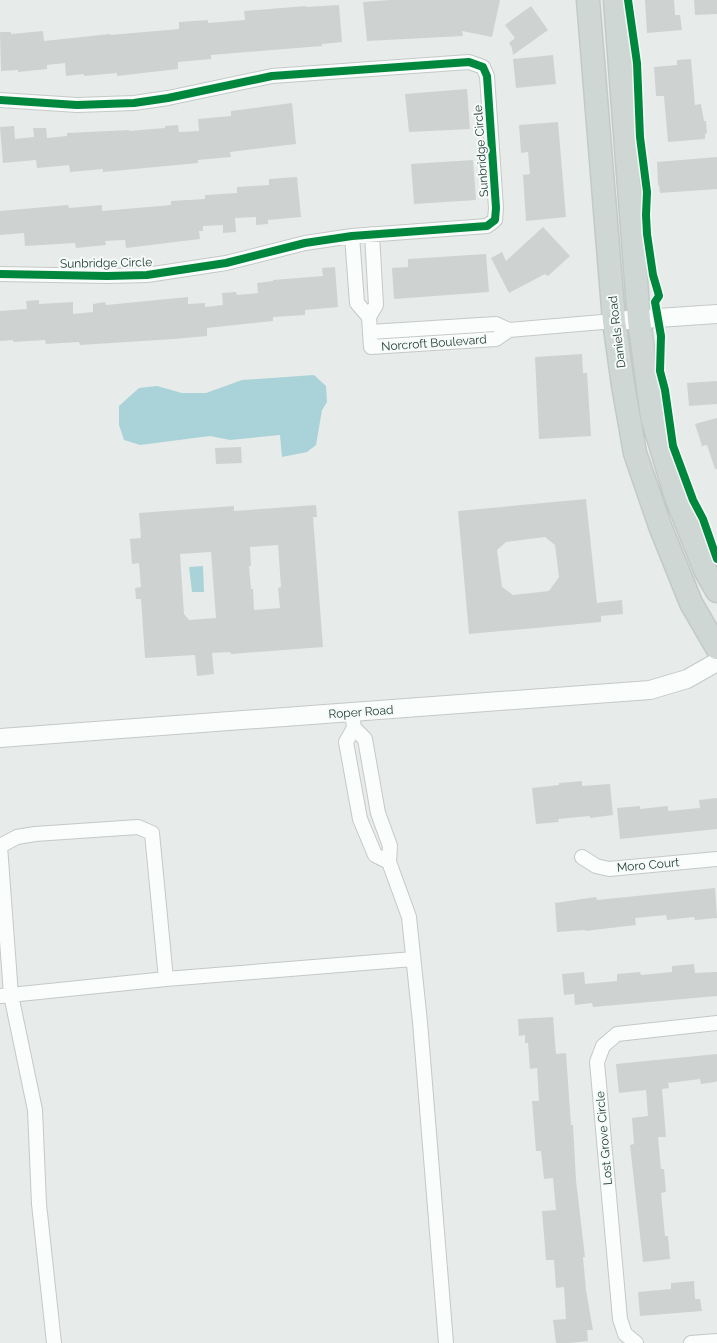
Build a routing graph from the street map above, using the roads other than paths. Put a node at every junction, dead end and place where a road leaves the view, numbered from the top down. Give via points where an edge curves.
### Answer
1 (588, 0) edge
2 (615, 0) edge
3 (0, 100) edge
4 (372, 234) junction
5 (352, 236) junction
6 (0, 274) edge
7 (717, 314) edge
8 (369, 316) junction
9 (640, 320) junction
10 (614, 322) junction
11 (509, 330) junction
12 (370, 332) junction
13 (717, 591) edge
14 (717, 648) edge
15 (717, 662) edge
16 (353, 720) junction
17 (0, 738) edge
18 (378, 813) junction
19 (360, 819) junction
20 (582, 857) dead end
21 (717, 859) edge
22 (389, 862) junction
23 (413, 959) junction
24 (166, 979) junction
25 (6, 996) edge
26 (717, 1023) edge
27 (717, 1341) edge
28 (54, 1343) edge
29 (446, 1343) edge
30 (636, 1343) edge
31 (692, 1343) edge

1 - 10 main road, Daniels Road
2 - 9 main road, Daniels Road
3 - 4 street, Sunbridge Circle via 77,105 134,103 272,76 470,62 484,67 488,85 495,220 487,226
4 - 5 street, Sunbridge Circle
4 - 8 street, Norcroft Boulevard via 376,305
5 - 6 street, Sunbridge Circle via 305,243 226,263 147,275
5 - 8 street, Norcroft Boulevard via 357,303
7 - 9 street
8 - 12 street, Norcroft Boulevard
9 - 10 street
9 - 13 main road, Daniels Road via 652,417 676,497
10 - 11 street, Norcroft Boulevard
10 - 14 main road, Daniels Road via 635,452 691,603
11 - 12 street, Norcroft Boulevard via 496,324
11 - 12 street, Norcroft Boulevard via 496,338 371,347
15 - 16 street, Roper Road via 687,679 650,690
16 - 17 street, Roper Road via 130,727
16 - 18 street via 365,739
16 - 19 street via 346,742
18 - 19 street
18 - 22 street via 390,846
19 - 22 street via 375,855
20 - 21 street, Moro Court via 596,866 609,869
22 - 23 street via 408,917
23 - 24 street
23 - 29 street
24 - 25 street
24 - 25 street via 152,833 138,827 35,834 17,837 0,846
25 - 28 street via 35,1110 39,1204
26 - 30 street, Lost Grove Circle via 617,1034 603,1046 597,1062 620,1319 625,1334
27 - 31 street

